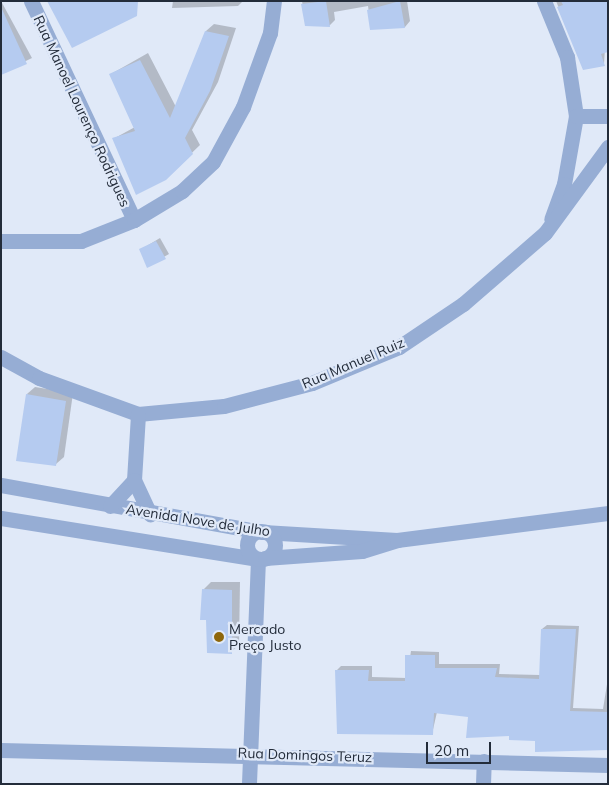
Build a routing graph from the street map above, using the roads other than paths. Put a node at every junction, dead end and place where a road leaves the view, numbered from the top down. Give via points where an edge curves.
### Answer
1 (32, 1) edge
2 (274, 1) edge
3 (544, 1) edge
4 (576, 116) junction
5 (608, 116) edge
6 (608, 148) edge
7 (134, 220) junction
8 (545, 233) junction
9 (1, 241) edge
10 (1, 357) edge
11 (138, 414) junction
12 (134, 480) junction
13 (1, 485) edge
14 (110, 506) junction
15 (608, 513) edge
16 (150, 514) junction
17 (1, 518) edge
18 (263, 532) junction
19 (397, 540) junction
20 (261, 559) junction
21 (1, 750) edge
22 (250, 753) junction
23 (484, 760) junction
24 (608, 765) edge
25 (249, 784) edge
26 (483, 784) edge

1 - 7 street, Rua Manoel Lourenço Rodrigues
2 - 7 street via 270,33 244,107 213,162 182,191
3 - 4 street via 567,57
4 - 5 street
4 - 8 street via 564,184
6 - 8 street, Rua Manuel Ruiz
7 - 9 street via 81,241
8 - 11 street, Rua Manuel Ruiz via 463,304 399,347 312,383 224,406
10 - 11 street, Rua Manuel Ruiz via 39,378
11 - 12 street
12 - 14 street
12 - 16 street
13 - 14 street, Avenida Nove de Julho
14 - 16 street, Avenida Nove de Julho
15 - 19 street, Avenida Nove de Julho
16 - 18 street, Avenida Nove de Julho
17 - 20 street, Avenida Nove de Julho
18 - 19 street, Avenida Nove de Julho
18 - 20 street via 274,541 271,555
19 - 20 street, Avenida Nove de Julho via 362,551
20 - 22 street
21 - 22 street, Rua Domingos Teruz
22 - 23 street, Rua Domingos Teruz
22 - 25 street
23 - 24 street, Rua Domingos Teruz
23 - 26 street

